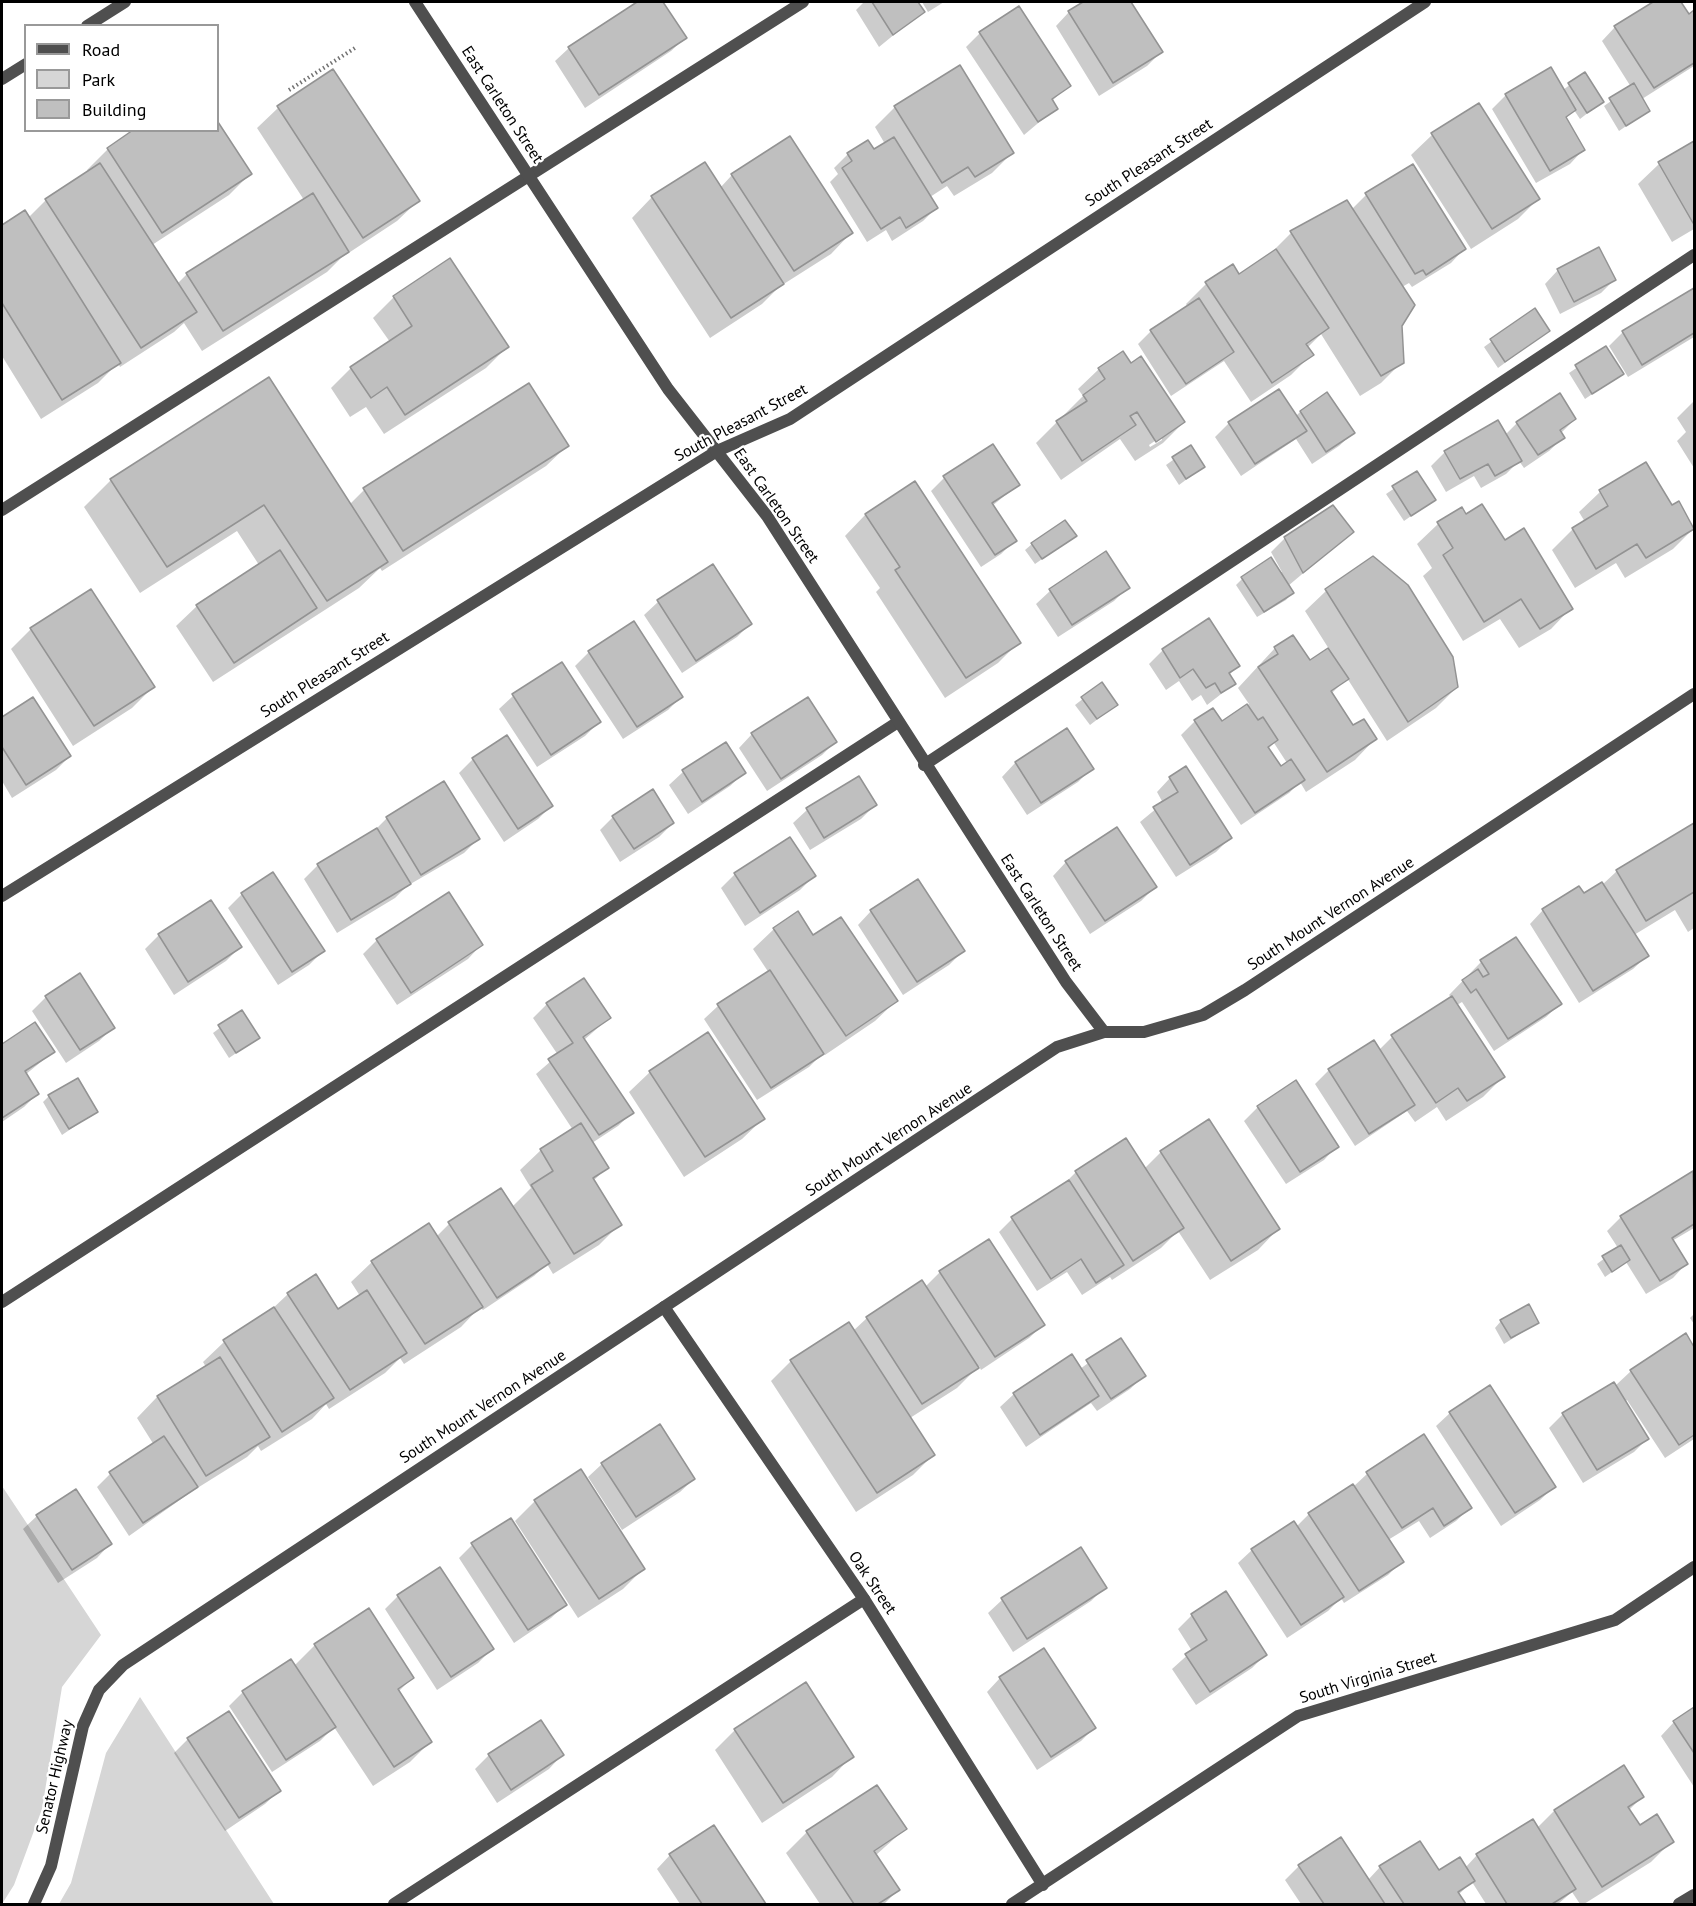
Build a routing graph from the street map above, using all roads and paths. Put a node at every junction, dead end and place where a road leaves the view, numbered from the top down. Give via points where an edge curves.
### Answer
1 (125, 2) edge
2 (415, 2) edge
3 (803, 2) edge
4 (1425, 2) edge
5 (90, 24) edge
6 (355, 48) dead end
7 (24, 65) edge
8 (2, 79) edge
9 (289, 90) dead end
10 (529, 177) junction
11 (1695, 255) edge
12 (717, 451) junction
13 (2, 510) edge
14 (1695, 693) edge
15 (898, 722) junction
16 (924, 765) junction
17 (2, 896) edge
18 (1104, 1032) junction
19 (2, 1302) edge
20 (664, 1307) junction
21 (1695, 1567) edge
22 (864, 1599) junction
23 (123, 1665) joint
24 (1043, 1885) junction
25 (1695, 1895) edge
26 (34, 1905) edge
27 (394, 1905) edge
28 (1012, 1905) edge
29 (1679, 1905) edge

1 - 5 street
2 - 10 street, East Carleton Street
3 - 10 street
4 - 12 street, South Pleasant Street via 790,419
6 - 9 path
7 - 8 street
10 - 12 street, East Carleton Street via 668,389
10 - 13 street
11 - 16 street
12 - 15 street, East Carleton Street via 767,516
12 - 17 street, South Pleasant Street
14 - 18 street, South Mount Vernon Avenue via 1203,1015 1144,1032
15 - 16 street, East Carleton Street
15 - 19 street
16 - 18 street, East Carleton Street via 1066,982
18 - 20 street, South Mount Vernon Avenue via 1057,1047
20 - 22 street, Oak Street
20 - 23 street, South Mount Vernon Avenue
21 - 24 street, South Virginia Street via 1615,1620 1298,1716
22 - 24 street, Oak Street
22 - 27 street
23 - 26 street, Senator Highway via 99,1690 83,1726 51,1866
24 - 28 street, South Virginia Street
25 - 29 street

